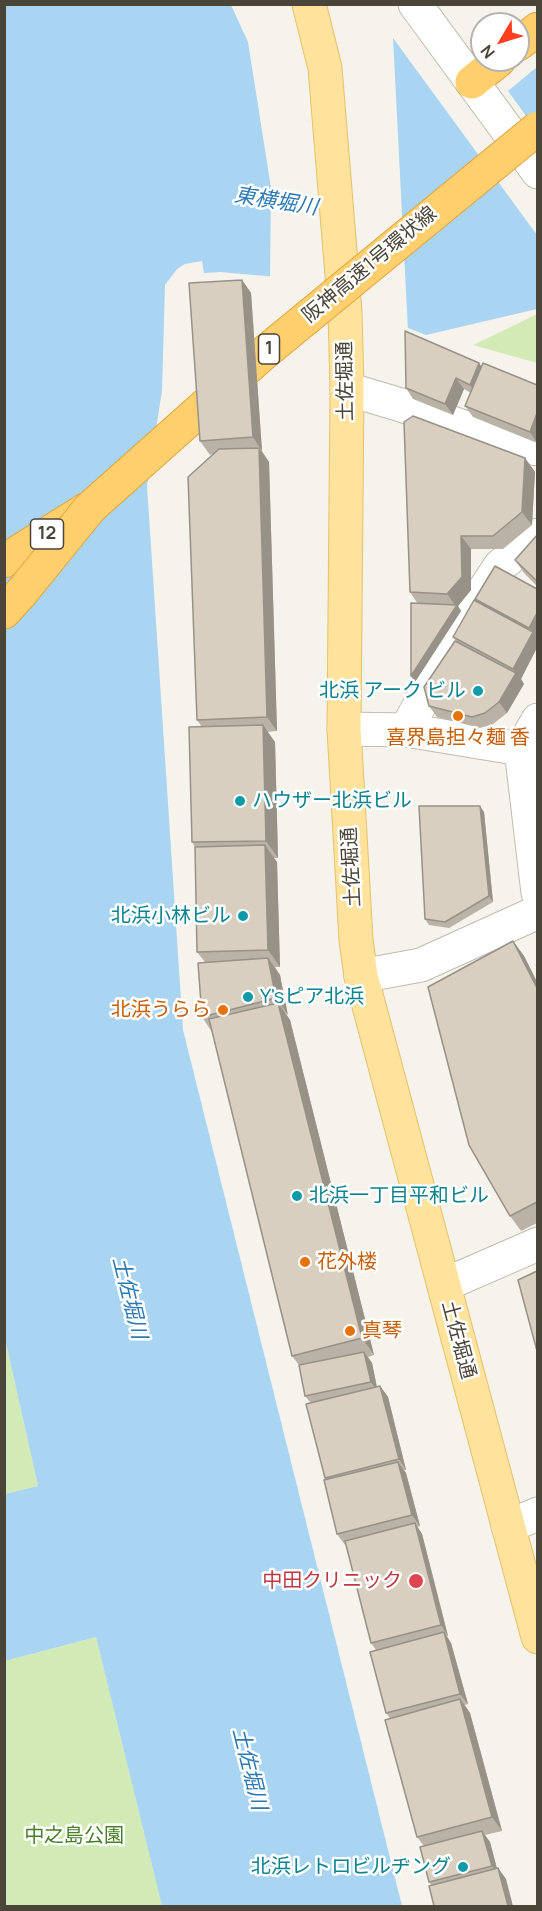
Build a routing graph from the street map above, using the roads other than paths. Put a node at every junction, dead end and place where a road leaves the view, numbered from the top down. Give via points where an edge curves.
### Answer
1 (309, 4) edge
2 (420, 11) edge
3 (484, 72) edge
4 (472, 82) junction
5 (537, 128) edge
6 (537, 172) edge
7 (346, 389) junction
8 (537, 449) edge
9 (90, 508) junction
10 (537, 535) edge
11 (4, 561) edge
12 (4, 612) edge
13 (537, 720) edge
14 (344, 729) junction
15 (406, 730) junction
16 (521, 750) junction
17 (537, 893) edge
18 (537, 912) edge
19 (361, 976) junction
20 (537, 1244) edge
21 (444, 1285) junction
22 (523, 1520) edge
23 (537, 1637) edge

1 - 7 main road, 土佐堀通 via 325,68 345,312
2 - 4 street
3 - 4 highway
4 - 6 street
5 - 9 highway, 阪神高速1号環状線 / 1, bridge via 264,353
7 - 8 street
7 - 14 main road, 土佐堀通
9 - 11 highway, 12
9 - 12 highway, 阪神高速1号環状線 / 1, bridge
10 - 15 street via 500,566 478,598
13 - 16 street
14 - 15 street
14 - 19 main road, 土佐堀通
15 - 16 street
16 - 17 street
18 - 19 street via 422,965
19 - 21 main road, 土佐堀通
20 - 21 street
21 - 22 main road, 土佐堀通
22 - 23 main road, 土佐堀通

